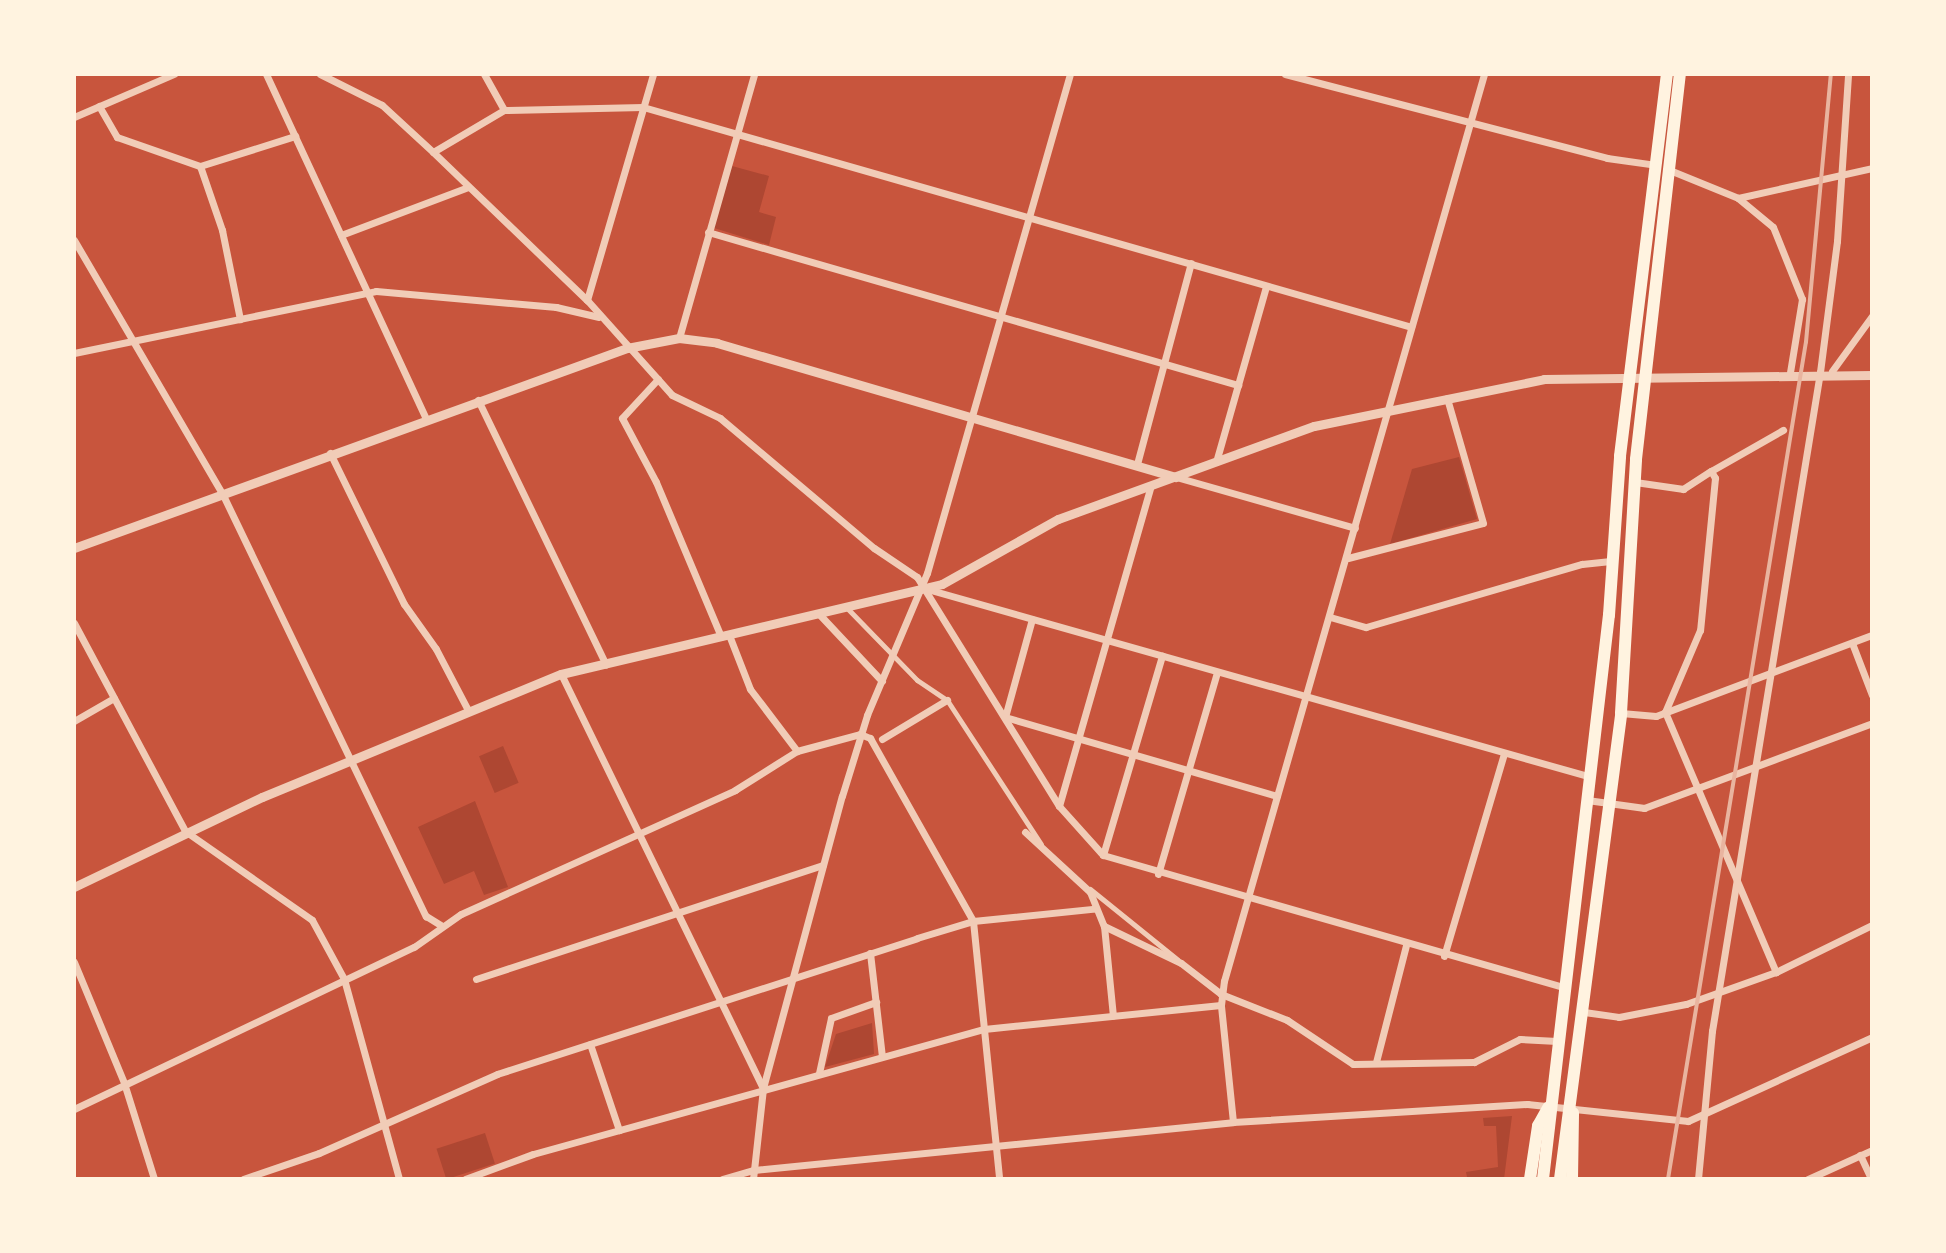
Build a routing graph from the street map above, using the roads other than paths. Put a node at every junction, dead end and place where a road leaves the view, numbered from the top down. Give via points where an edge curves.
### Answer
1 (174, 74) edge
2 (266, 74) edge
3 (320, 74) edge
4 (484, 74) edge
5 (653, 74) edge
6 (754, 74) edge
7 (1070, 74) edge
8 (1285, 74) edge
9 (1484, 74) edge
10 (1667, 74) edge
11 (1680, 74) edge
12 (1848, 74) edge
13 (99, 106) junction
14 (643, 107) junction
15 (504, 110) junction
16 (74, 117) edge
17 (1471, 121) junction
18 (737, 133) junction
19 (295, 136) junction
20 (433, 152) junction
21 (1656, 165) junction
22 (200, 166) junction
23 (1872, 168) edge
24 (1669, 170) junction
25 (1842, 175) junction
26 (468, 187) junction
27 (1738, 198) junction
28 (1031, 216) junction
29 (708, 232) junction
30 (341, 235) junction
31 (74, 240) edge
32 (1191, 263) junction
33 (1266, 286) junction
34 (368, 293) junction
35 (587, 300) junction
36 (1872, 316) edge
37 (602, 318) junction
38 (240, 319) junction
39 (1002, 319) junction
40 (1411, 327) junction
41 (679, 338) junction
42 (133, 340) junction
43 (627, 348) junction
44 (74, 353) edge
45 (1165, 365) junction
46 (1832, 371) junction
47 (1790, 372) junction
48 (1820, 372) junction
49 (1631, 375) junction
50 (1647, 375) junction
51 (1872, 375) edge
52 (658, 379) junction
53 (1238, 385) junction
54 (1447, 398) junction
55 (478, 400) junction
56 (1389, 409) junction
57 (972, 416) junction
58 (426, 419) junction
59 (1783, 430) dead end
60 (330, 453) junction
61 (1216, 462) junction
62 (1137, 464) junction
63 (1711, 471) junction
64 (1176, 477) junction
65 (1635, 482) junction
66 (1151, 486) junction
67 (222, 493) junction
68 (1355, 528) junction
69 (74, 548) edge
70 (1348, 558) junction
71 (1613, 561) junction
72 (921, 587) junction
73 (846, 607) junction
74 (819, 614) junction
75 (1330, 617) junction
76 (1032, 619) junction
77 (74, 623) edge
78 (1872, 635) edge
79 (725, 636) junction
80 (1106, 640) junction
81 (1852, 643) junction
82 (892, 655) junction
83 (1162, 656) junction
84 (606, 665) junction
85 (1217, 672) junction
86 (561, 674) junction
87 (1770, 675) junction
88 (882, 681) junction
89 (1872, 695) edge
90 (114, 698) junction
91 (1306, 698) junction
92 (947, 700) junction
93 (469, 712) junction
94 (1665, 712) junction
95 (1621, 713) junction
96 (1005, 717) junction
97 (74, 721) edge
98 (1872, 723) edge
99 (860, 734) junction
100 (882, 739) dead end
101 (1077, 740) junction
102 (797, 751) junction
103 (1504, 754) junction
104 (1132, 757) junction
105 (352, 759) junction
106 (1756, 766) junction
107 (1188, 772) junction
108 (1591, 777) junction
109 (1695, 788) junction
110 (1277, 796) junction
111 (1587, 800) junction
112 (1609, 803) junction
113 (1059, 806) junction
114 (185, 831) junction
115 (1025, 832) dead end
116 (642, 833) junction
117 (1103, 855) junction
118 (823, 865) junction
119 (1158, 874) junction
120 (1737, 883) junction
121 (74, 887) edge
122 (1248, 899) junction
123 (1092, 909) junction
124 (679, 913) junction
125 (973, 921) junction
126 (1872, 925) edge
127 (442, 926) junction
128 (1104, 926) junction
129 (1406, 945) junction
130 (870, 953) junction
131 (1444, 956) junction
132 (74, 962) edge
133 (1181, 963) junction
134 (1776, 972) junction
135 (793, 978) junction
136 (344, 979) junction
137 (476, 979) dead end
138 (1559, 986) junction
139 (1719, 991) junction
140 (1221, 994) junction
141 (721, 1001) junction
142 (876, 1002) junction
143 (1221, 1005) junction
144 (1584, 1012) junction
145 (1113, 1016) junction
146 (984, 1029) junction
147 (1872, 1037) edge
148 (1557, 1041) junction
149 (590, 1044) junction
150 (882, 1056) junction
151 (1376, 1062) junction
152 (819, 1073) junction
153 (124, 1083) junction
154 (763, 1088) junction
155 (1549, 1105) junction
156 (1572, 1106) junction
157 (74, 1109) edge
158 (1704, 1117) junction
159 (383, 1122) junction
160 (1233, 1122) junction
161 (619, 1130) junction
162 (995, 1147) junction
163 (1872, 1150) edge
164 (1860, 1155) junction
165 (754, 1175) edge
166 (154, 1179) edge
167 (243, 1179) edge
168 (399, 1179) edge
169 (465, 1179) edge
170 (722, 1179) edge
171 (999, 1179) edge
172 (1530, 1179) edge
173 (1543, 1179) edge
174 (1560, 1179) edge
175 (1572, 1179) edge
176 (1698, 1179) edge
177 (1808, 1179) edge
178 (1871, 1179) edge

1 - 13 street
2 - 19 street
3 - 20 street via 382,105
4 - 15 street
5 - 14 street
6 - 18 street
7 - 28 street
8 - 17 street
9 - 17 street
10 - 21 highway
11 - 24 highway
12 - 25 street
13 - 16 street
13 - 22 street via 117,137
14 - 15 street
14 - 18 street
14 - 35 street
15 - 20 street
17 - 21 street via 1607,158
17 - 40 street
18 - 28 street
18 - 29 street
19 - 22 street
19 - 30 street
20 - 26 street
21 - 24 street
21 - 49 highway
22 - 38 street via 222,230
23 - 25 street
24 - 27 street
24 - 50 highway
25 - 27 street
25 - 48 street
26 - 30 street
26 - 35 street
27 - 47 street via 1773,227 1802,299
28 - 32 street
28 - 39 street
29 - 39 street
29 - 41 street
30 - 34 street
31 - 42 street
32 - 33 street
32 - 45 street
33 - 40 street
33 - 53 street
34 - 37 street via 556,307
34 - 38 street
34 - 58 street
35 - 37 street
36 - 46 street
37 - 43 street
38 - 42 street
39 - 45 street
39 - 57 street
40 - 56 street
41 - 43 street
41 - 57 street via 717,343
42 - 44 street
42 - 67 street
43 - 52 street
43 - 55 street
45 - 53 street
45 - 62 street
46 - 48 street
46 - 51 street
47 - 48 street
47 - 50 street
48 - 87 street
49 - 50 street
49 - 54 street via 1544,379
49 - 71 highway
50 - 65 highway
52 - 72 street via 672,395 720,418 874,548 917,577
52 - 79 street via 622,418
53 - 61 street
54 - 56 street
54 - 70 street via 1483,523
55 - 58 street
55 - 84 street
56 - 61 street via 1300,430
56 - 68 street
57 - 62 street
57 - 72 street
58 - 60 street
59 - 63 street
60 - 67 street
60 - 93 street via 404,604 436,649
61 - 64 street
62 - 64 street
63 - 65 street via 1683,489
63 - 94 street via 1715,478 1700,630
64 - 66 street
64 - 68 street
65 - 95 highway
66 - 72 street via 1058,519 950,580
66 - 80 street
67 - 69 street
67 - 105 street
68 - 70 street
70 - 75 street
71 - 75 street via 1582,564 1366,627
71 - 108 highway
72 - 73 street
72 - 76 street
72 - 82 street
72 - 96 street
73 - 74 street
73 - 82 street
74 - 79 street
74 - 88 street
75 - 91 street
76 - 80 street
76 - 96 street
77 - 90 street
78 - 81 street
79 - 84 street
79 - 102 street via 750,689
80 - 83 street
80 - 101 street
81 - 87 street
81 - 89 street
82 - 88 street
82 - 92 street
83 - 85 street
83 - 104 street
84 - 86 street
85 - 91 street
85 - 107 street
86 - 93 street
86 - 116 street
87 - 94 street
87 - 106 street
88 - 99 street
90 - 97 street
90 - 114 street
91 - 103 street
91 - 110 street
92 - 100 street
92 - 133 street via 1043,846
93 - 105 street
94 - 95 street
94 - 109 street
95 - 112 highway
96 - 101 street
96 - 113 street
98 - 106 street
99 - 102 street
99 - 118 street
99 - 125 street via 870,738
101 - 104 street
101 - 113 street
102 - 116 street via 735,790
103 - 108 street
103 - 131 street
104 - 107 street
104 - 117 street
105 - 114 street
105 - 127 street via 426,916
106 - 109 street
106 - 120 street
107 - 110 street
107 - 119 street
108 - 111 highway
109 - 112 street via 1644,808
109 - 120 street
110 - 122 street
111 - 112 street
111 - 138 highway
112 - 144 highway
113 - 117 street
114 - 121 street
114 - 136 street via 312,920
115 - 123 street via 1090,892
116 - 124 street
116 - 127 street
117 - 119 street
118 - 124 street
118 - 135 street
119 - 122 street
120 - 134 street
120 - 139 street
122 - 129 street
122 - 140 street
123 - 125 street
123 - 128 street
124 - 137 street
124 - 141 street
125 - 130 street
125 - 146 street
126 - 134 street
127 - 136 street via 414,947
128 - 133 street
128 - 145 street
129 - 131 street
129 - 151 street
130 - 135 street
130 - 142 street
131 - 138 street
132 - 153 street
133 - 140 street
134 - 139 street
135 - 141 street
135 - 154 street
136 - 153 street
136 - 159 street
138 - 148 highway
139 - 144 street via 1619,1017
139 - 158 street
140 - 143 street
140 - 151 street via 1287,1020 1345,1060
141 - 149 street
141 - 154 street
142 - 150 street
142 - 152 street via 831,1018
143 - 145 street
143 - 160 street
144 - 156 highway
145 - 146 street
146 - 150 street
146 - 162 street
147 - 158 street
148 - 151 street via 1520,1039 1474,1062
148 - 155 highway
149 - 159 street via 473,1082
149 - 161 street
150 - 152 street
152 - 154 street
153 - 157 street
153 - 166 street
154 - 161 street
154 - 165 street
155 - 156 street
155 - 160 street
155 - 172 highway via 1538,1126
155 - 173 highway
156 - 158 street via 1671,1121
156 - 174 highway
156 - 175 highway
158 - 176 street
159 - 167 street via 319,1153
159 - 168 street
160 - 162 street
161 - 169 street
162 - 165 street
162 - 171 street
163 - 164 street
164 - 177 street
164 - 178 street
165 - 170 street

